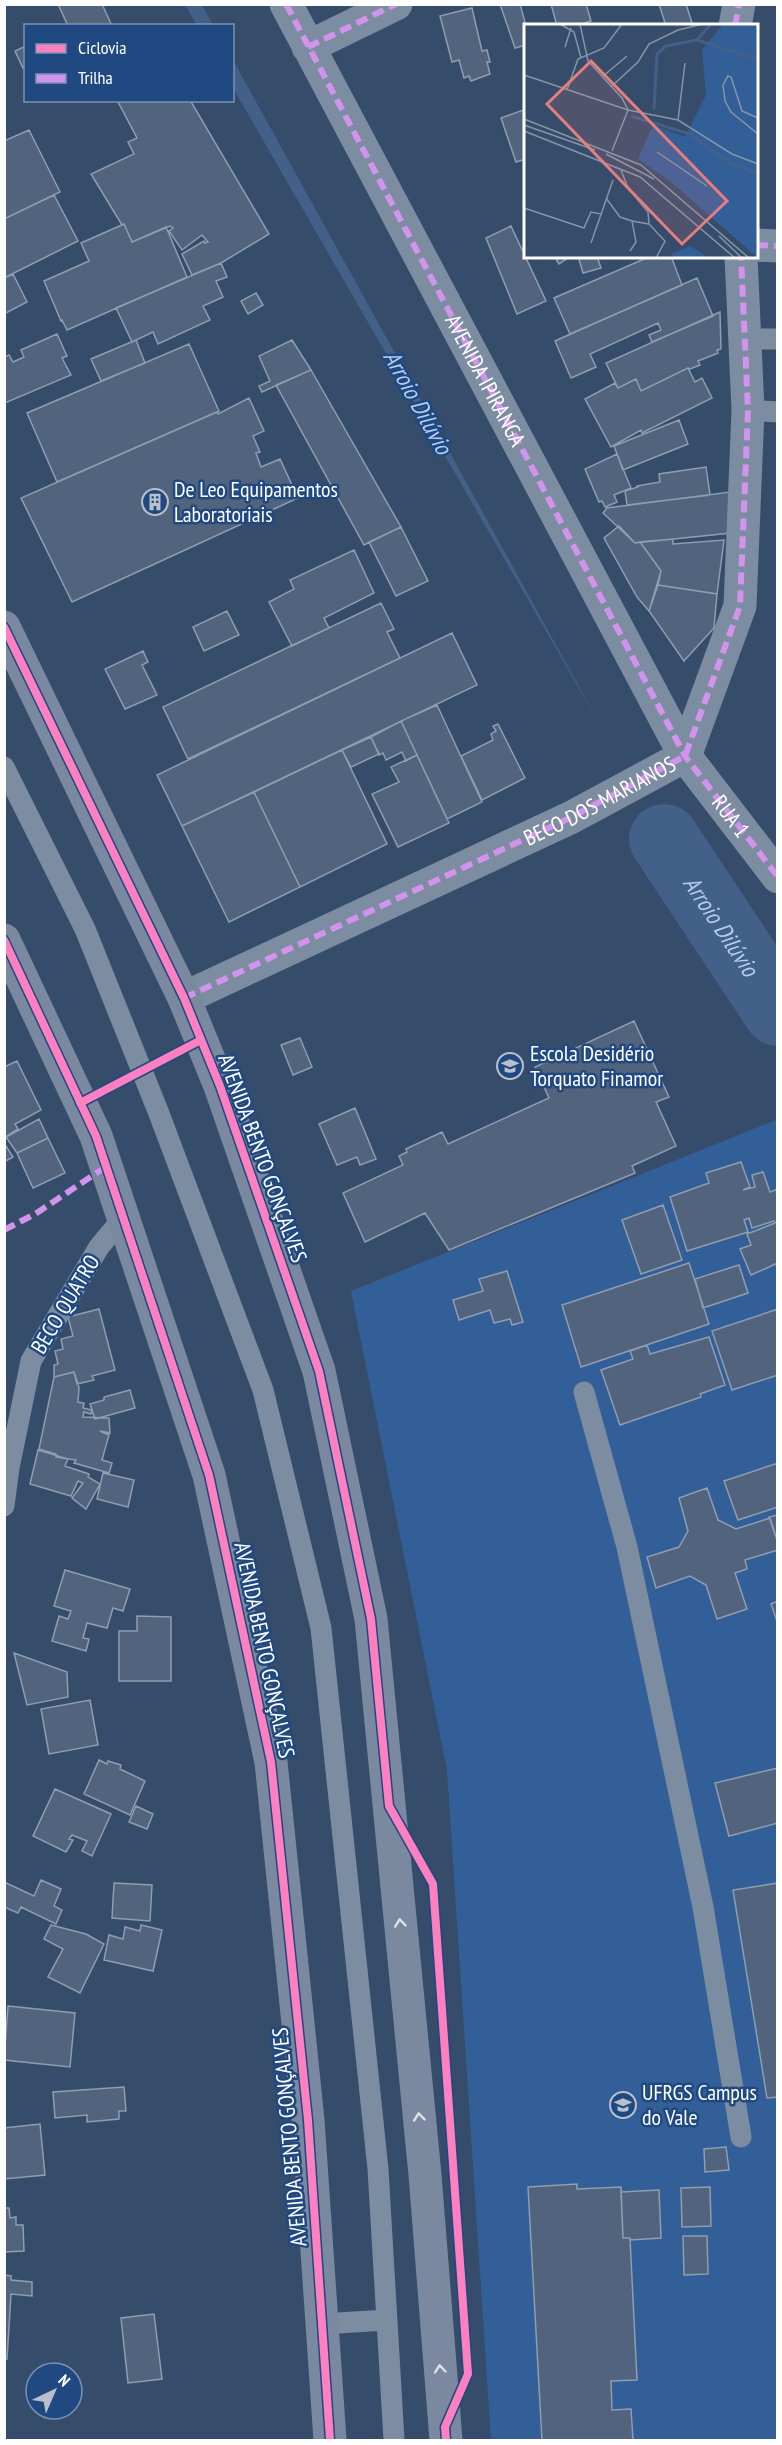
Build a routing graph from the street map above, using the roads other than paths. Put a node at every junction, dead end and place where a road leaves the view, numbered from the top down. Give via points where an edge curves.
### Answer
1 (286, 4) edge
2 (396, 4) edge
3 (739, 4) edge
4 (735, 24) edge
5 (308, 47) junction
6 (758, 245) edge
7 (777, 246) edge
8 (742, 258) edge
9 (762, 339) edge
10 (763, 411) edge
11 (4, 627) edge
12 (685, 756) junction
13 (4, 767) edge
14 (777, 877) edge
15 (4, 940) edge
16 (184, 998) junction
17 (124, 1217) junction
18 (584, 1392) dead end
19 (4, 1506) edge
20 (741, 2137) dead end
21 (386, 2320) junction
22 (322, 2324) junction
23 (330, 2440) edge
24 (394, 2440) edge
25 (446, 2440) edge

1 - 5 street, AVENIDA IPIRANGA
2 - 5 street
3 - 4 street
5 - 12 street, AVENIDA IPIRANGA
6 - 7 street
8 - 9 street, BECO DOS MARIANOS
9 - 10 street, BECO DOS MARIANOS
10 - 12 street, BECO DOS MARIANOS via 740,606
11 - 16 main road, AVENIDA BENTO GONÇALVES
12 - 14 street, RUA 1
12 - 16 street, BECO DOS MARIANOS via 572,817
13 - 21 lane via 85,928 263,1390 321,1628 378,2169
15 - 17 main road, AVENIDA BENTO GONÇALVES via 96,1136
25 -> 16 main road, AVENIDA BENTO GONÇALVES via 425,2175 371,1619 319,1371 220,1086
17 - 19 lane, BECO QUATRO via 99,1247 31,1361
17 - 22 main road, AVENIDA BENTO GONÇALVES via 209,1475 271,1762 308,2120
18 - 20 lane via 627,1547 703,1907
21 - 22 lane
21 - 24 lane
22 - 23 main road, AVENIDA BENTO GONÇALVES

